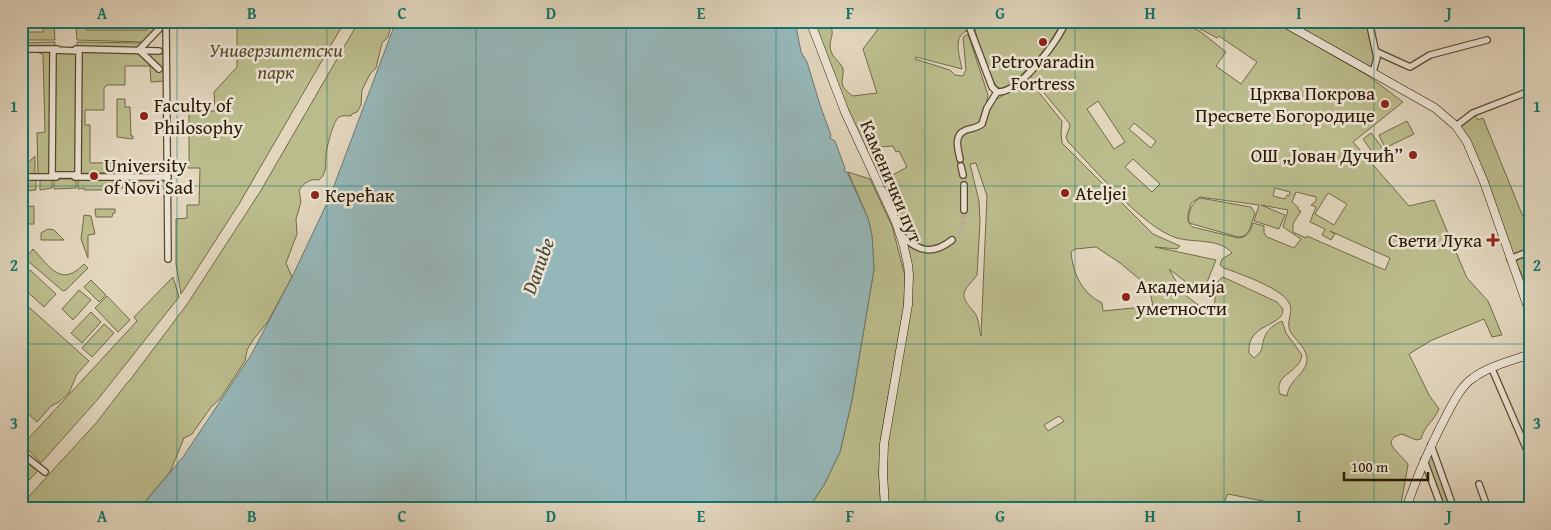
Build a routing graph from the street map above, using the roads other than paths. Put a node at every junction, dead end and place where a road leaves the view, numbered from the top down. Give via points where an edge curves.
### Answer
1 (166, 21) edge
2 (810, 21) edge
3 (922, 21) edge
4 (1066, 21) edge
5 (1282, 21) edge
6 (1370, 22) edge
7 (159, 29) dead end
8 (1487, 40) dead end
9 (21, 49) edge
10 (55, 50) junction
11 (77, 50) junction
12 (139, 50) junction
13 (159, 50) dead end
14 (1377, 52) junction
15 (159, 69) dead end
16 (1374, 72) junction
17 (1530, 91) edge
18 (997, 92) junction
19 (1456, 126) junction
20 (963, 175) dead end
21 (54, 176) junction
22 (77, 176) junction
23 (21, 177) edge
24 (168, 177) junction
25 (964, 185) dead end
26 (964, 210) tunnel mouth
27 (900, 235) junction
28 (952, 240) tunnel mouth
29 (1530, 251) edge
30 (168, 259) dead end
31 (1510, 259) junction
32 (1530, 313) edge
33 (1530, 354) edge
34 (1492, 368) junction
35 (1431, 446) junction
36 (21, 453) edge
37 (1530, 457) edge
38 (1424, 460) junction
39 (45, 472) dead end
40 (1478, 484) dead end
41 (885, 509) edge
42 (1406, 509) edge
43 (1442, 509) edge
44 (1454, 509) edge
45 (1488, 509) edge

1 - 24 street
2 - 27 main road, Каменички пут via 845,112
3 - 18 street via 969,26 992,87
4 - 18 street via 1057,41 1040,62 1006,91
5 - 16 main road
6 - 14 street
7 - 12 street
8 - 14 street via 1430,55 1410,67
9 - 10 street
10 - 11 street
10 - 21 street
11 - 12 street
11 - 22 street
12 - 13 street
12 - 15 street
14 - 16 street
16 - 19 main road via 1435,108
17 - 19 street via 1476,112
18 - 20 street via 982,124 959,136 957,143
19 - 31 main road via 1467,142 1484,182
21 - 22 street
21 - 23 street
22 - 24 street
24 - 30 street
25 - 26 street
27 - 28 street via 925,250 943,247
27 - 41 main road, Каменички пут via 908,265 909,292 884,444
29 - 31 street
31 - 32 main road
33 - 34 main road
34 - 35 main road via 1464,387
34 - 37 street
35 - 38 main road
35 - 44 street
36 - 39 street
38 - 42 main road
38 - 43 street
40 - 45 street

